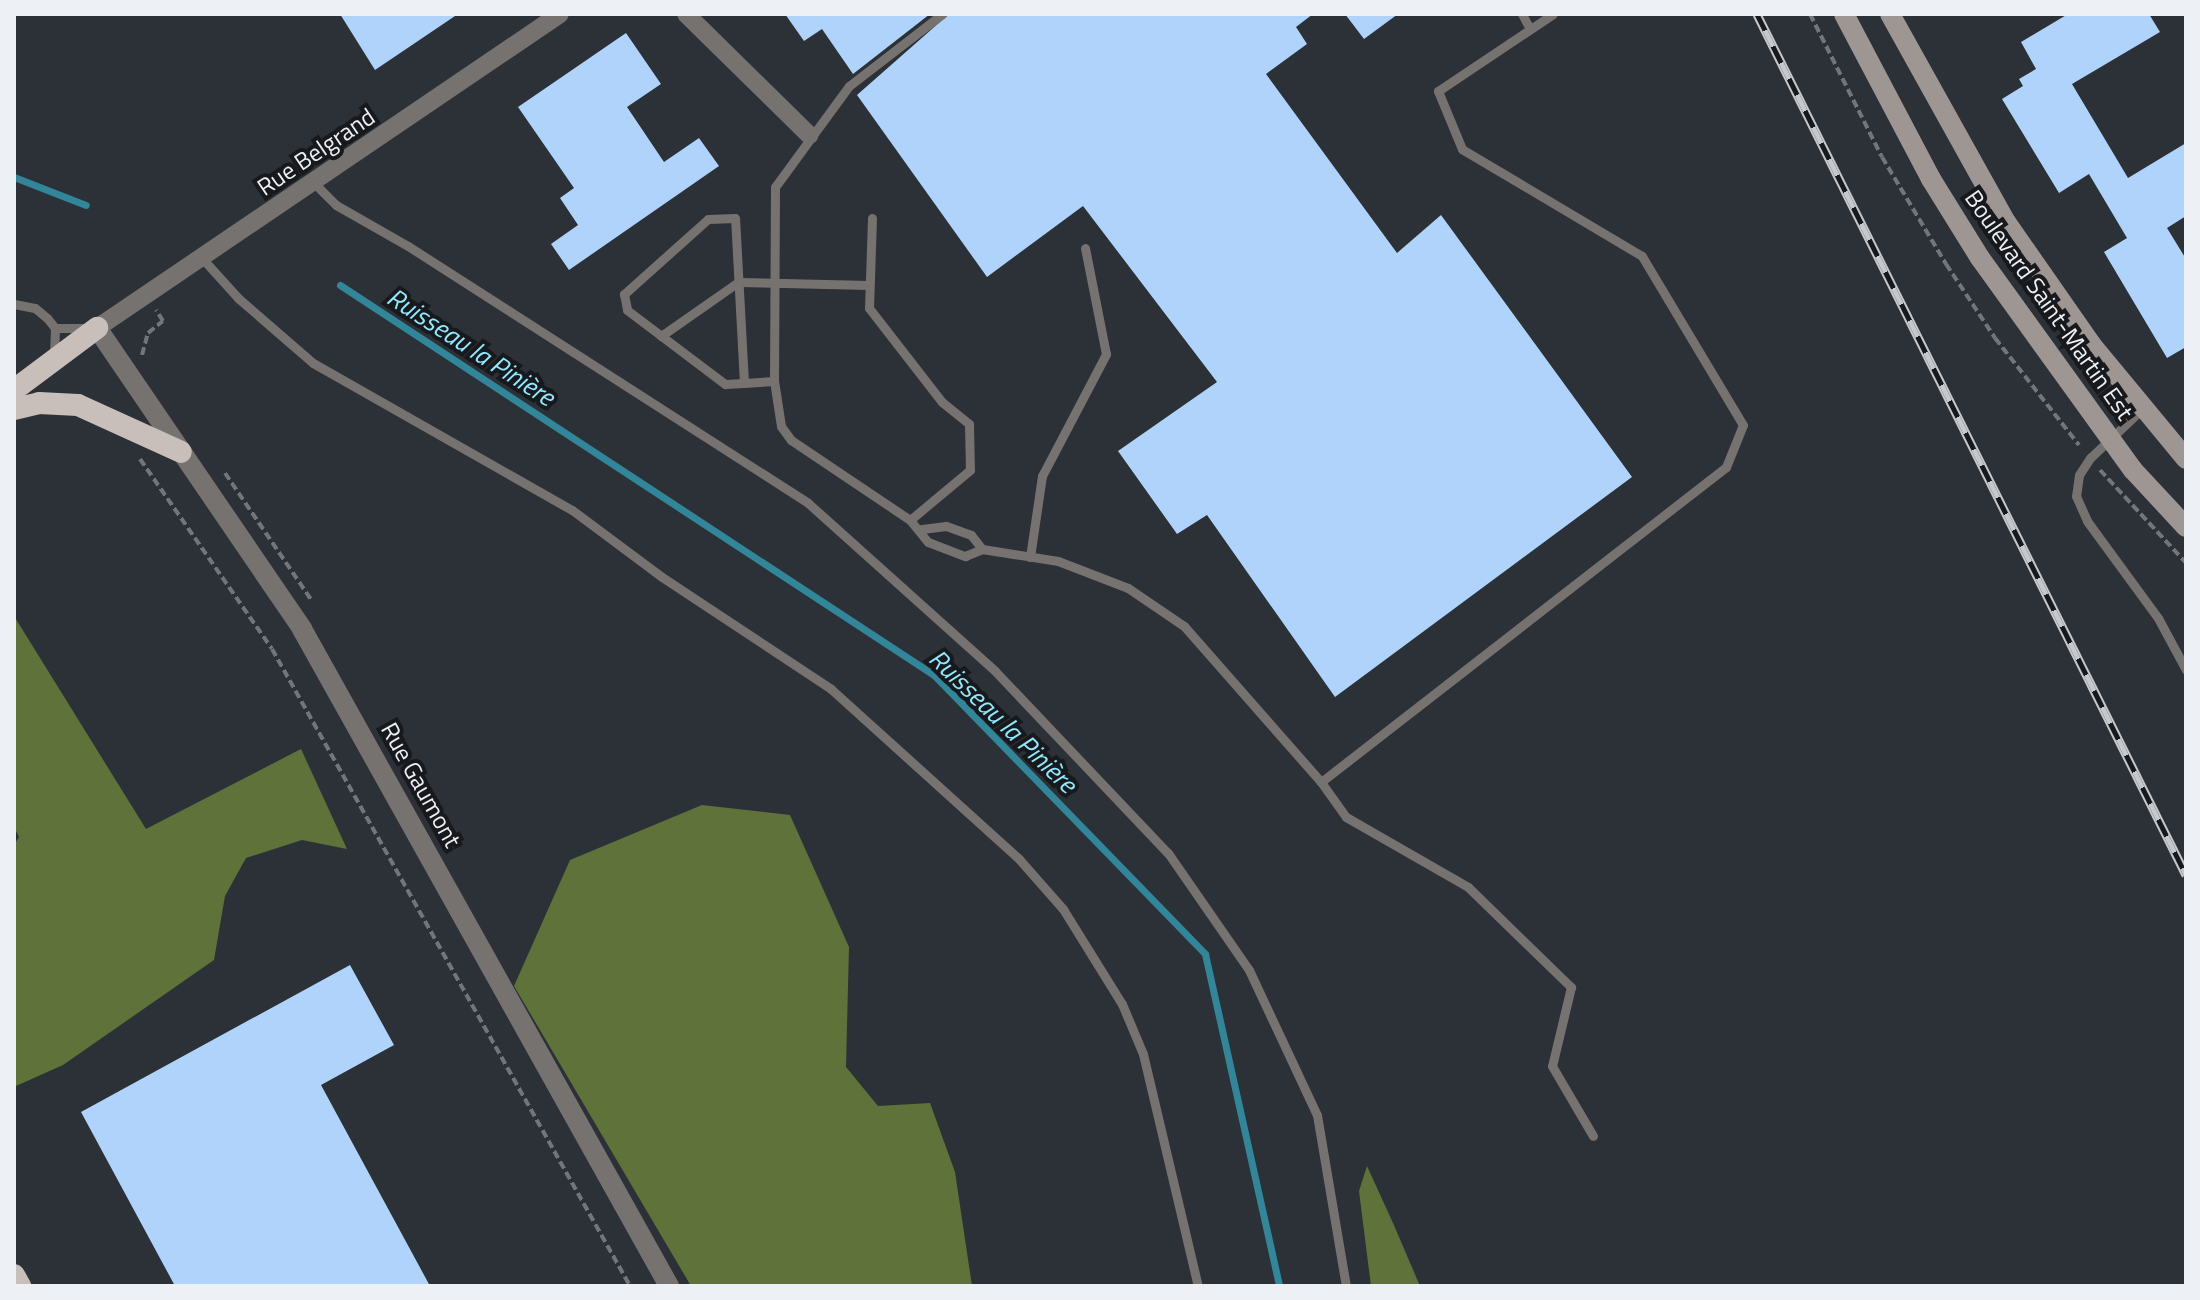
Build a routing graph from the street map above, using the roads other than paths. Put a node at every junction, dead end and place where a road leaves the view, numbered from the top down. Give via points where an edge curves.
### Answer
1 (560, 14) edge
2 (686, 14) edge
3 (942, 14) edge
4 (1522, 14) edge
5 (1553, 14) edge
6 (1844, 14) edge
7 (1890, 14) edge
8 (1529, 27) junction
9 (809, 135) junction
10 (314, 183) junction
11 (872, 218) dead end
12 (1085, 248) dead end
13 (201, 257) junction
14 (738, 282) junction
15 (869, 285) junction
16 (775, 286) junction
17 (14, 304) edge
18 (55, 328) junction
19 (97, 328) junction
20 (661, 336) junction
21 (54, 360) junction
22 (774, 381) junction
23 (744, 383) junction
24 (14, 390) edge
25 (14, 409) edge
26 (2142, 409) junction
27 (2112, 437) junction
28 (181, 452) junction
29 (2186, 459) edge
30 (910, 520) junction
31 (2186, 527) edge
32 (920, 529) junction
33 (982, 549) junction
34 (1030, 557) junction
35 (2186, 670) edge
36 (1321, 782) junction
37 (1593, 1136) dead end
38 (14, 1275) edge
39 (20, 1286) edge
40 (669, 1286) edge
41 (1198, 1286) edge
42 (1346, 1286) edge

1 - 10 street, Rue Belgrand
2 - 9 street
3 - 9 lane via 849,86
4 - 8 lane
5 - 8 lane
6 - 27 main road, Boulevard Saint-Martin Est via 1966,237
7 - 26 main road, Boulevard Saint-Martin Est via 2006,222
8 - 36 lane via 1438,91 1462,149 1642,256 1743,425 1726,467
9 - 16 lane via 775,187
10 - 13 street, Rue Belgrand
10 - 42 lane via 336,205 808,503 995,671 1168,853 1249,970 1317,1115
11 - 15 lane
12 - 34 lane via 1106,354 1042,476
13 - 19 street, Rue Belgrand
13 - 41 lane via 238,298 313,363 572,510 831,689 1019,859 1078,931 1128,1017 1143,1054
14 - 16 lane
14 - 20 lane
14 - 20 lane via 735,218 708,219 624,294 627,310
14 - 23 lane
15 - 16 lane
15 - 30 lane via 869,308 942,402 969,424 970,470
16 - 22 lane
17 - 18 lane via 42,312
18 - 19 lane
18 - 21 lane
19 - 21 highway
19 - 28 street, Rue Gaumont
20 - 23 lane via 725,384
21 - 24 highway
22 - 23 lane
22 - 30 lane via 781,426 791,440
25 - 28 highway via 52,403 92,409
26 - 27 lane
26 - 29 main road, Boulevard Saint-Martin Est
27 - 31 main road, Boulevard Saint-Martin Est via 2133,470
27 - 35 lane via 2079,475 2076,496 2087,521 2158,618
28 - 40 street, Rue Gaumont via 302,629
30 - 32 lane
32 - 33 lane via 946,526 971,535
32 - 33 lane via 928,542 965,556
33 - 34 lane
34 - 36 lane via 1128,588 1184,626
36 - 37 lane via 1346,817 1468,887 1571,987 1552,1066
38 - 39 highway

